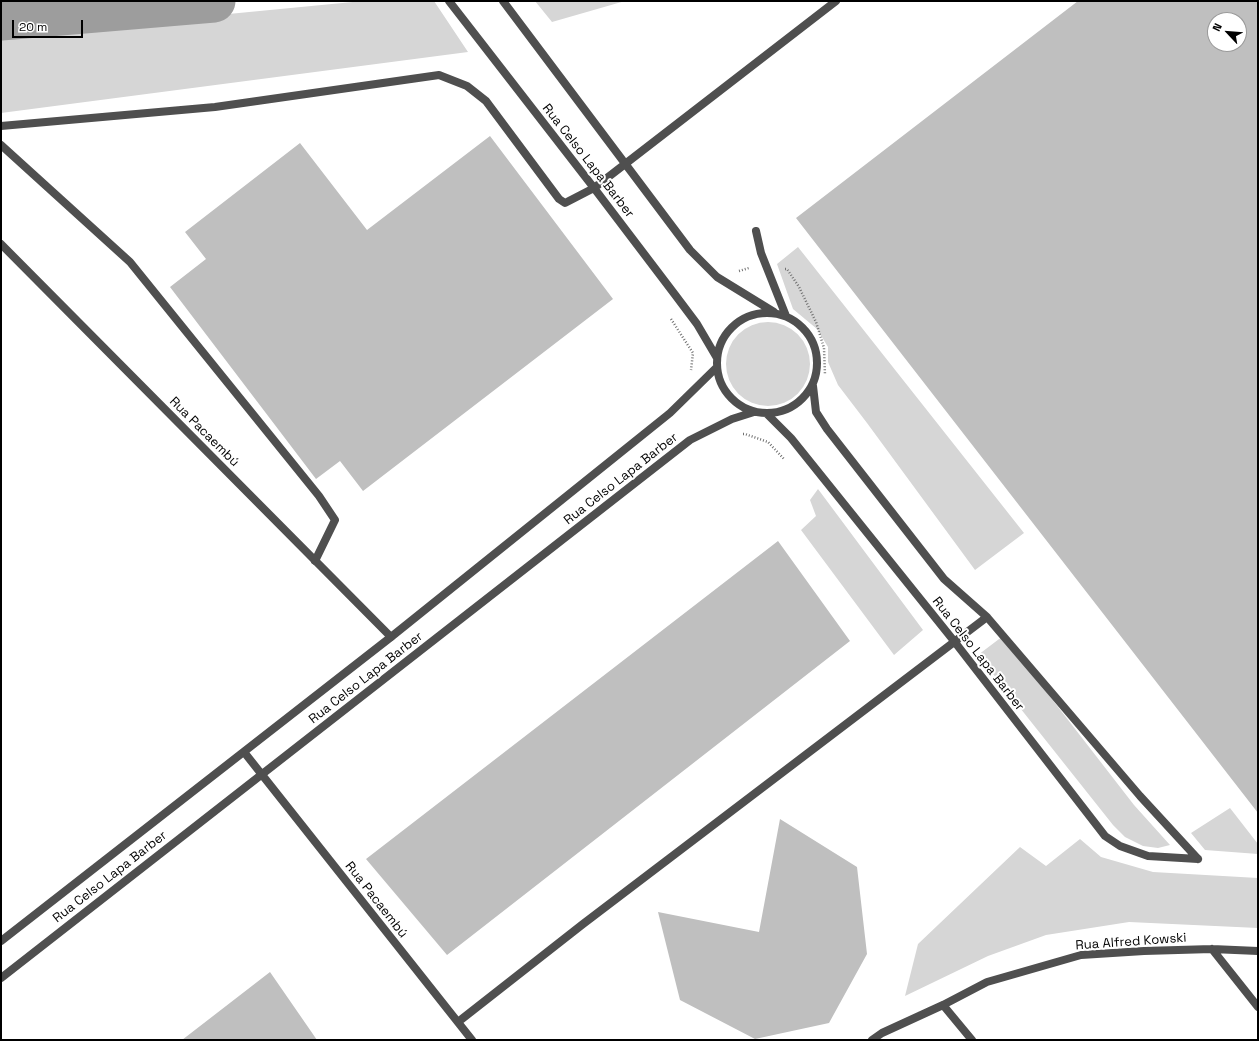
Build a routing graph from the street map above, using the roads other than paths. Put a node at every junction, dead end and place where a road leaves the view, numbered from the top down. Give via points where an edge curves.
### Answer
1 (449, 1) edge
2 (836, 1) edge
3 (504, 3) edge
4 (1, 126) edge
5 (1, 145) edge
6 (625, 164) junction
7 (594, 188) junction
8 (756, 230) dead end
9 (1, 244) edge
10 (774, 312) junction
11 (786, 316) junction
12 (717, 358) junction
13 (717, 367) junction
14 (813, 386) junction
15 (754, 412) junction
16 (767, 414) junction
17 (315, 561) junction
18 (987, 617) junction
19 (391, 637) junction
20 (954, 641) junction
21 (244, 752) junction
22 (262, 775) junction
23 (1, 940) edge
24 (1212, 949) junction
25 (1258, 951) edge
26 (1, 978) edge
27 (943, 1005) junction
28 (1258, 1007) edge
29 (458, 1022) junction
30 (472, 1040) edge
31 (872, 1040) edge
32 (972, 1040) edge

1 - 7 street, Rua Celso Lapa Barber
2 - 6 street
3 - 6 street
4 - 7 street via 215,107 439,75 467,86 486,101 559,199 565,203
5 - 17 street via 130,262 319,496 335,520
6 - 7 street
6 - 10 street via 690,250 717,277
7 - 12 street, Rua Celso Lapa Barber via 684,306
8 - 11 street
9 - 17 street, Rua Pacaembú
10 - 11 street
10 - 12 street via 758,313 743,319 730,329 721,342
11 - 14 street via 798,322 814,342 818,354
12 - 13 street
13 - 15 street via 728,396 740,406
13 - 19 street, Rua Celso Lapa Barber via 670,413
14 - 16 street via 802,401 791,408
14 - 18 street via 816,412 827,429 944,580
15 - 16 street
15 - 22 street, Rua Celso Lapa Barber via 732,418 690,440
16 - 20 street, Rua Celso Lapa Barber via 791,438
17 - 19 street, Rua Pacaembú
18 - 20 street
18 - 20 street, Rua Celso Lapa Barber via 1140,796 1198,859 1148,856 1120,846 1105,836
19 - 21 street, Rua Celso Lapa Barber
20 - 29 street
21 - 22 street, Rua Pacaembú
21 - 23 street, Rua Celso Lapa Barber
22 - 26 street, Rua Celso Lapa Barber
22 - 29 street, Rua Pacaembú
24 - 25 street, Rua Alfred Kowski
24 - 27 street, Rua Alfred Kowski via 1081,955 987,982
24 - 28 street
27 - 31 street, Rua Alfred Kowski
27 - 32 street
29 - 30 street, Rua Pacaembú

